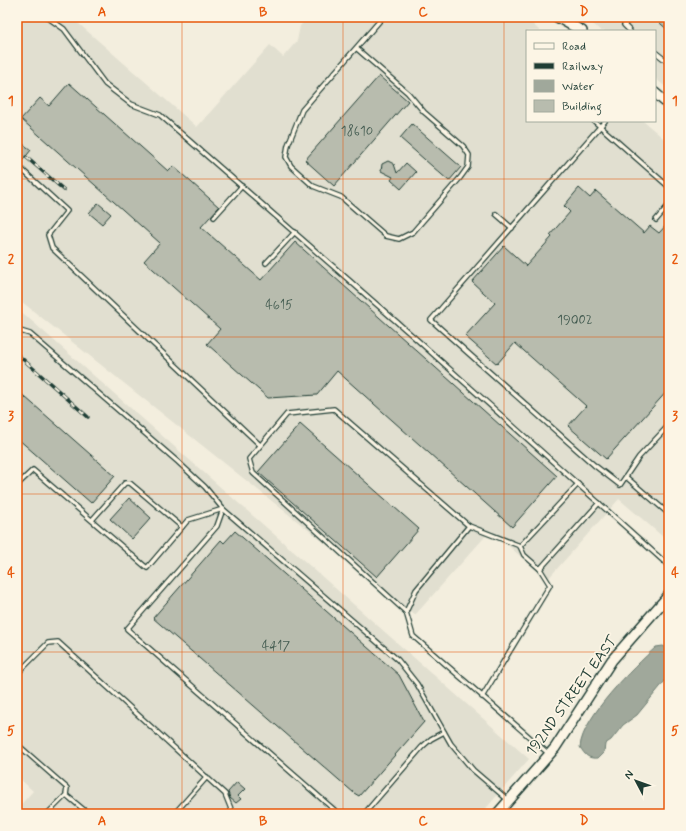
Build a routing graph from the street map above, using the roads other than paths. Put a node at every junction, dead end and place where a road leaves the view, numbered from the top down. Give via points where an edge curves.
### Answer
1 (47, 17) edge
2 (383, 17) edge
3 (557, 17) edge
4 (631, 17) edge
5 (580, 30) edge
6 (629, 30) edge
7 (356, 48) junction
8 (656, 54) edge
9 (669, 63) edge
10 (656, 94) edge
11 (669, 105) edge
12 (595, 122) edge
13 (604, 122) edge
14 (601, 126) junction
15 (17, 165) edge
16 (242, 186) junction
17 (669, 187) edge
18 (669, 205) edge
19 (496, 214) dead end
20 (214, 216) dead end
21 (656, 220) dead end
22 (512, 228) junction
23 (295, 232) junction
24 (266, 263) dead end
25 (17, 330) edge
26 (669, 425) edge
27 (260, 445) junction
28 (626, 477) junction
29 (578, 484) junction
30 (17, 485) edge
31 (599, 503) junction
32 (224, 509) junction
33 (669, 514) edge
34 (92, 520) junction
35 (469, 526) junction
36 (182, 528) junction
37 (520, 546) junction
38 (669, 566) edge
39 (540, 569) junction
40 (669, 595) edge
41 (406, 612) junction
42 (17, 674) edge
43 (482, 697) junction
44 (444, 732) junction
45 (17, 744) edge
46 (549, 754) junction
47 (206, 777) junction
48 (66, 795) junction
49 (508, 801) junction
50 (47, 814) edge
51 (89, 814) edge
52 (174, 814) edge
53 (233, 814) edge
54 (339, 814) edge
55 (364, 814) edge
56 (497, 814) edge

1 - 16 lane via 64,30 105,84 131,104 160,115
2 - 7 lane
3 - 5 street
4 - 6 lane via 624,25
7 - 7 lane via 302,110 286,157 291,166 313,186 344,199 386,236 395,240 404,238 413,232 460,178 468,167 469,155 463,146 424,112 408,93
8 - 9 lane
10 - 11 street
12 - 14 lane
13 - 14 lane
14 - 17 lane
14 - 22 lane
15 - 27 lane via 67,211 48,235 52,248
16 - 20 lane
16 - 23 lane
18 - 21 lane
19 - 22 lane
22 - 28 lane via 431,320 594,465 620,485
23 - 24 lane
23 - 29 lane
25 - 32 lane via 30,334 178,462
26 - 28 lane via 639,457
27 - 35 lane via 287,414 334,409
27 - 41 lane via 249,459 256,478
28 - 33 lane
29 - 31 lane
29 - 37 lane
30 - 34 lane via 33,470
31 - 38 lane
31 - 39 lane
32 - 36 lane via 188,520
32 - 44 lane via 398,660 417,684
32 - 54 lane via 217,526 127,629
34 - 36 lane via 125,483 130,483
34 - 36 lane via 147,568
35 - 37 lane
35 - 41 lane via 416,590
37 - 39 lane via 524,555
39 - 43 lane via 550,585
40 - 46 street, 192ND STREET EAST via 612,660 566,733
41 - 43 lane via 413,636
42 - 47 lane via 48,643 58,642
43 - 46 lane
44 - 49 lane via 473,770
44 - 55 lane via 422,747
45 - 48 lane via 67,788
46 - 49 street, 192ND STREET EAST
47 - 52 lane
47 - 53 lane via 224,794
48 - 50 lane
48 - 51 lane
49 - 56 street, 192ND STREET EAST

